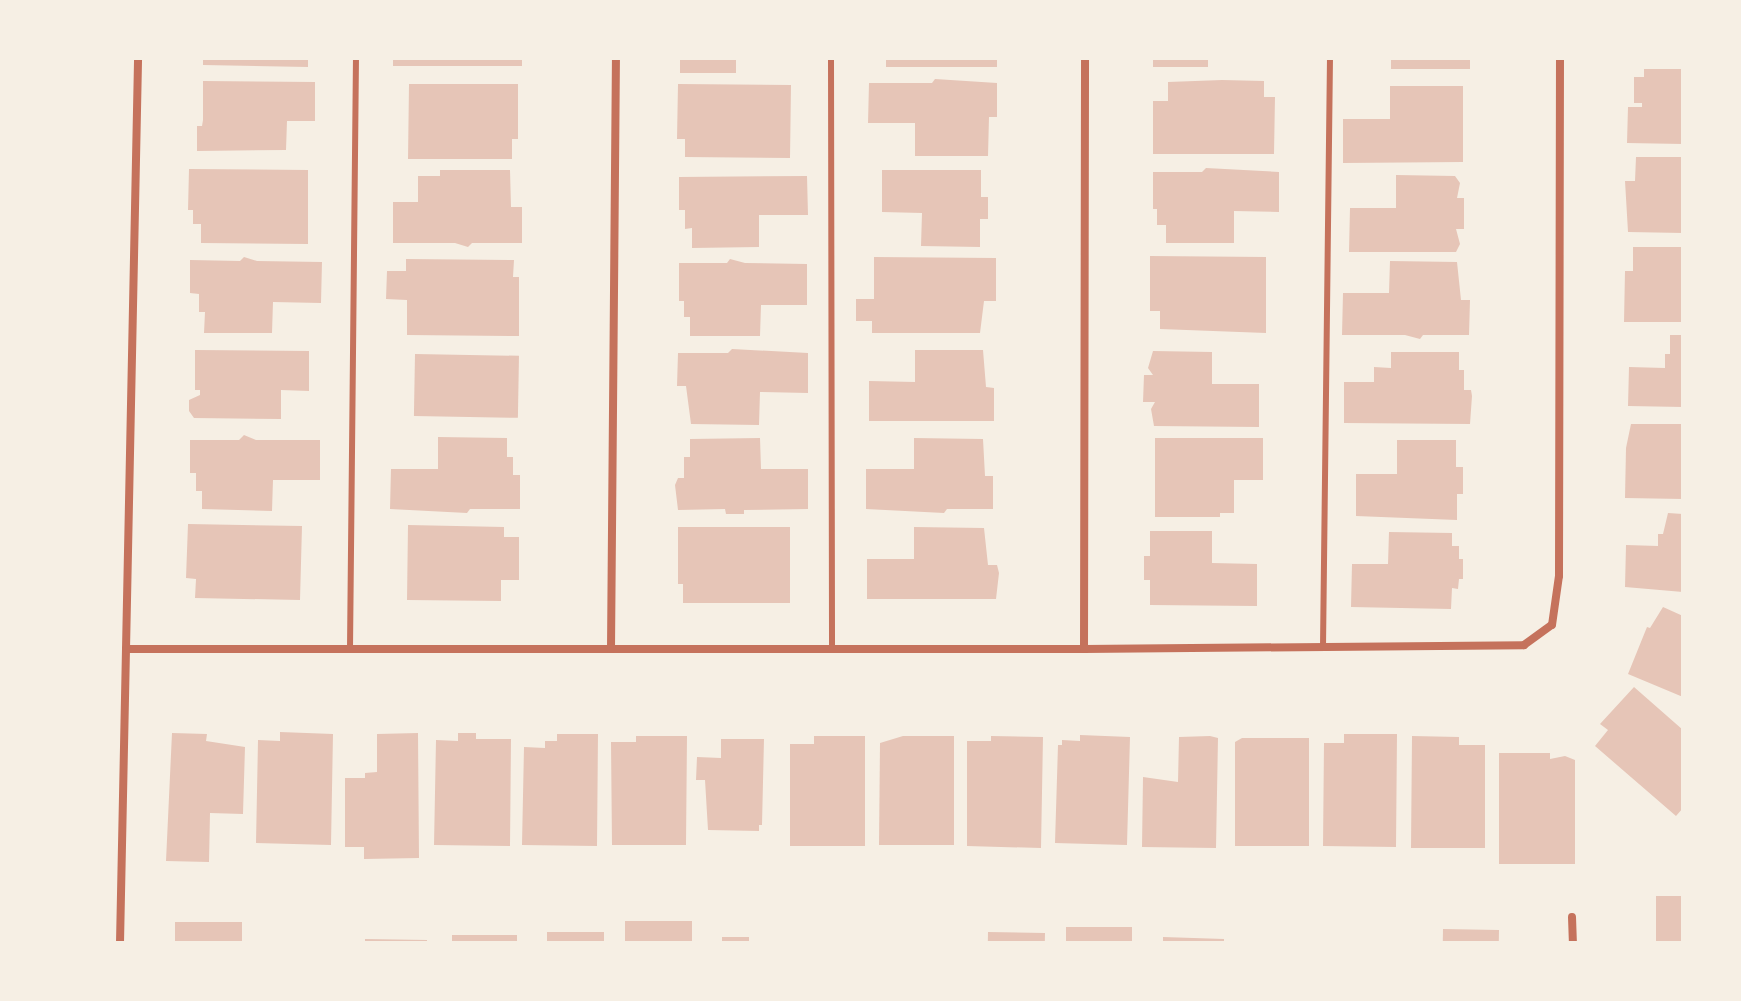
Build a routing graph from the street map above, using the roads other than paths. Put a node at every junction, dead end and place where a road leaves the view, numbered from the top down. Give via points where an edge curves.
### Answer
1 (138, 58) edge
2 (356, 58) edge
3 (616, 58) edge
4 (831, 58) edge
5 (1085, 58) edge
6 (1330, 58) edge
7 (1560, 58) edge
8 (1323, 647) junction
9 (126, 649) junction
10 (350, 649) junction
11 (611, 649) junction
12 (832, 649) junction
13 (1084, 649) junction
14 (1572, 917) dead end
15 (120, 943) edge
16 (1573, 943) edge

1 - 9 street
2 - 10 lane
3 - 11 street
4 - 12 lane
5 - 13 street
6 - 8 lane
7 - 8 street via 1559,576 1552,625 1524,645
8 - 13 street
9 - 10 street
9 - 15 street
10 - 11 street
11 - 12 street
12 - 13 street
14 - 16 street

